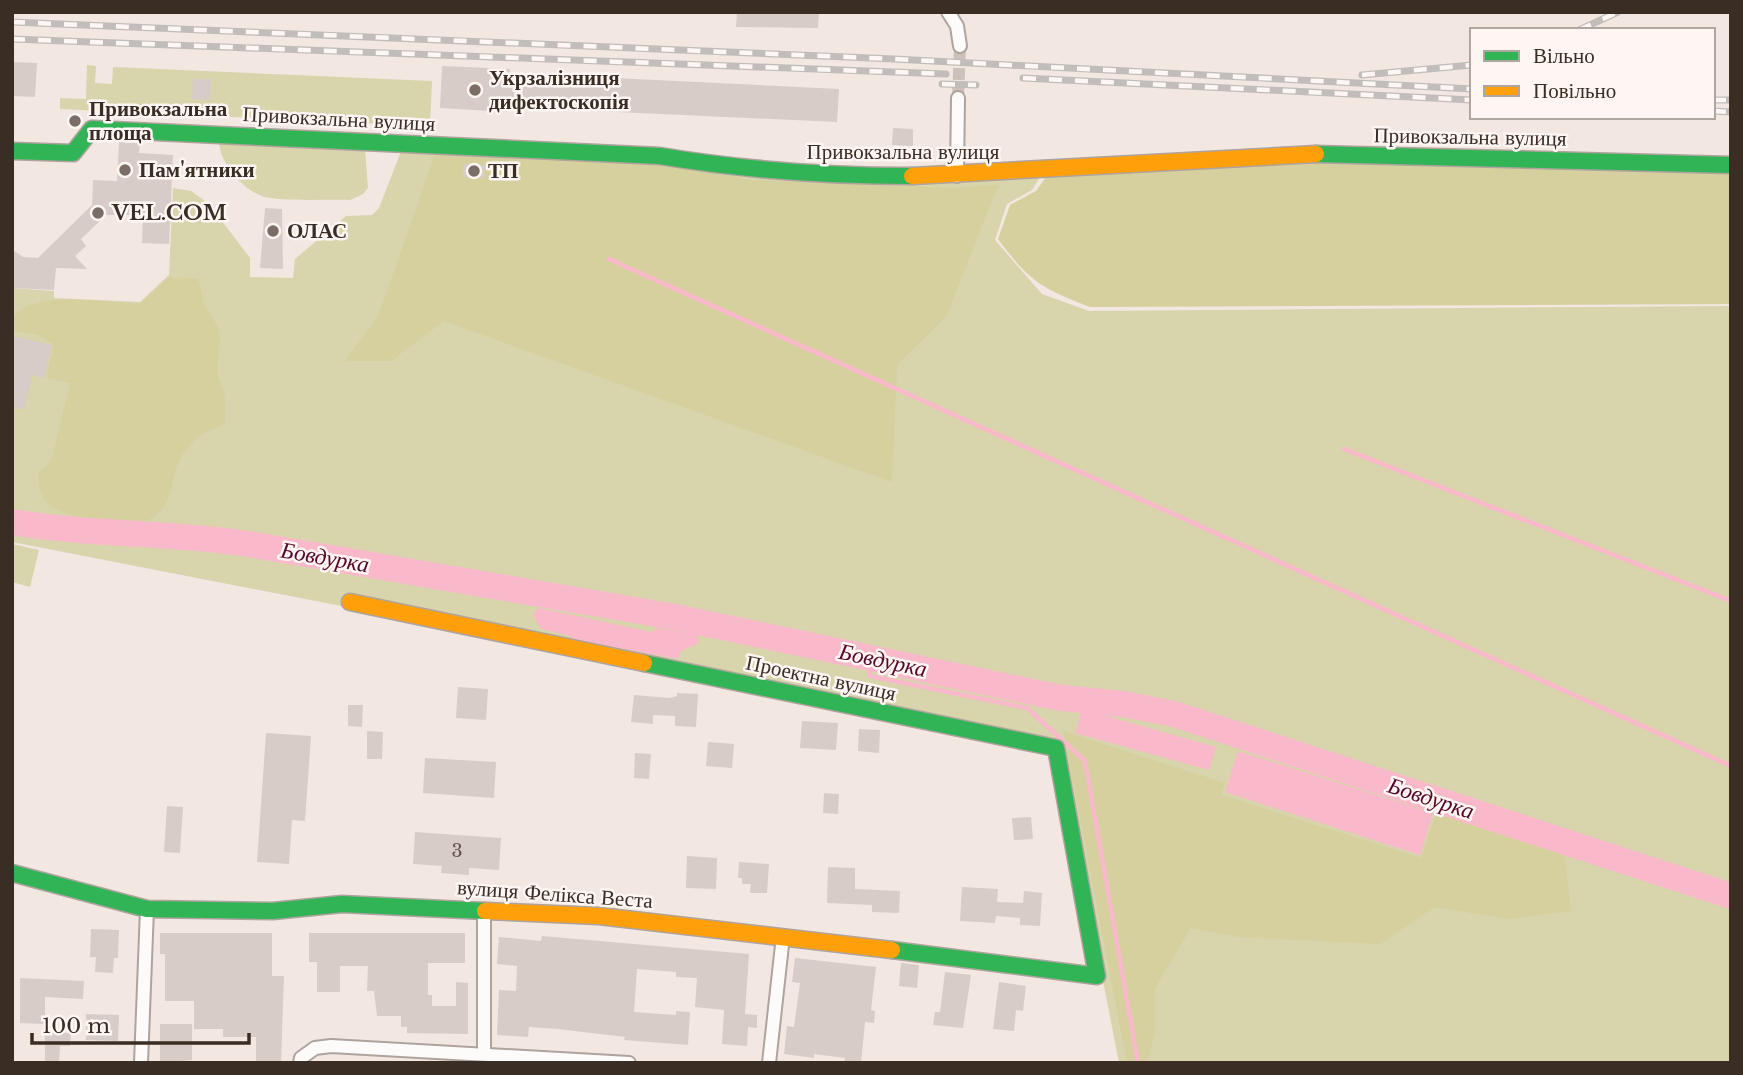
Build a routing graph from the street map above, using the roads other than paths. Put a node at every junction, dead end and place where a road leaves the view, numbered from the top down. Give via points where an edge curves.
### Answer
1 (948, 12) edge
2 (960, 46) tunnel mouth
3 (958, 98) tunnel mouth
4 (12, 151) edge
5 (1731, 165) edge
6 (957, 176) junction
7 (350, 602) dead end
8 (12, 873) edge
9 (147, 909) junction
10 (484, 910) junction
11 (783, 936) junction
12 (1097, 976) joint
13 (484, 1054) junction
14 (141, 1063) edge
15 (300, 1063) edge
16 (629, 1063) edge
17 (769, 1063) edge

1 - 2 street via 957,26
3 - 6 street
4 - 6 street, Привокзальна вулиця via 73,153 92,129 660,156 797,174
5 - 6 street, Привокзальна вулиця via 1300,154
7 - 12 street, Проектна вулиця via 1056,748
8 - 9 street, вулиця Фелікса Веста
9 - 10 street, вулиця Фелікса Веста via 273,911 342,904
9 - 14 street
10 - 11 street, вулиця Фелікса Веста via 600,916
10 - 13 street
11 - 12 street, вулиця Фелікса Веста
11 - 17 street
13 - 15 street via 331,1046 315,1048
13 - 16 street

